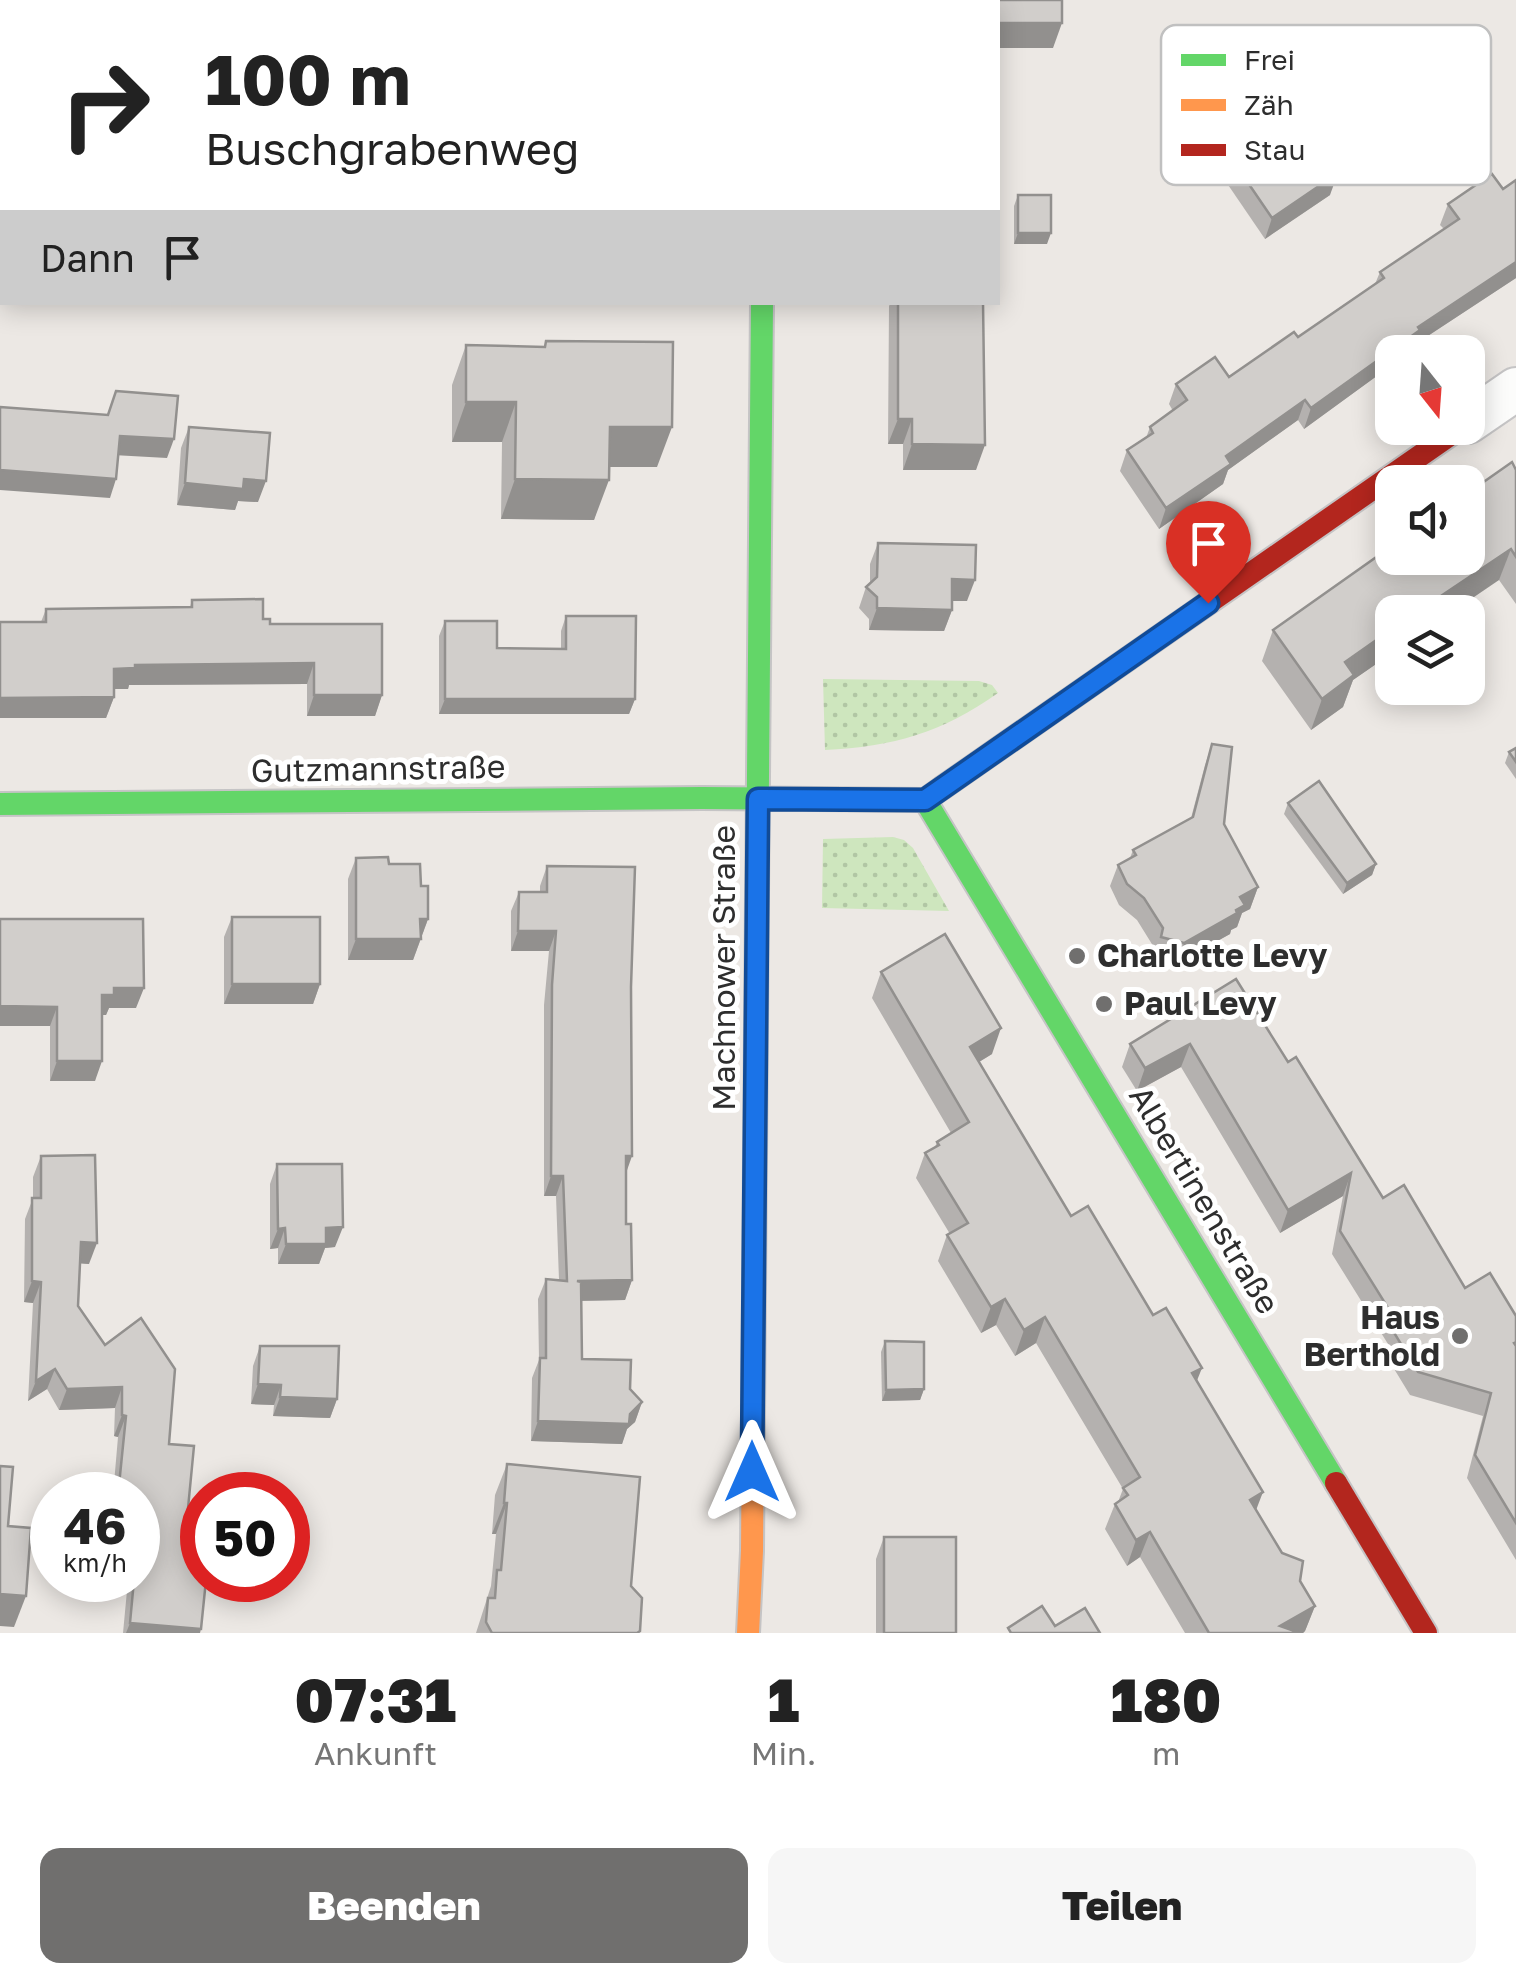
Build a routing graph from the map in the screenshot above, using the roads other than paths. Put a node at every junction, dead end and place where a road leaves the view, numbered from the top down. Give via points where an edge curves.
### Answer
1 (762, 305) edge
2 (1516, 389) edge
3 (1485, 410) edge
4 (1436, 445) edge
5 (758, 799) junction
6 (925, 800) junction
7 (0, 804) edge
8 (748, 1633) edge
9 (1426, 1633) edge

1 - 5 street, Machnower Straße
2 - 3 street
4 - 6 street
5 - 6 street, Gutzmannstraße
5 - 7 street, Gutzmannstraße
5 - 8 street, Machnower Straße
6 - 9 street, Albertinenstraße

